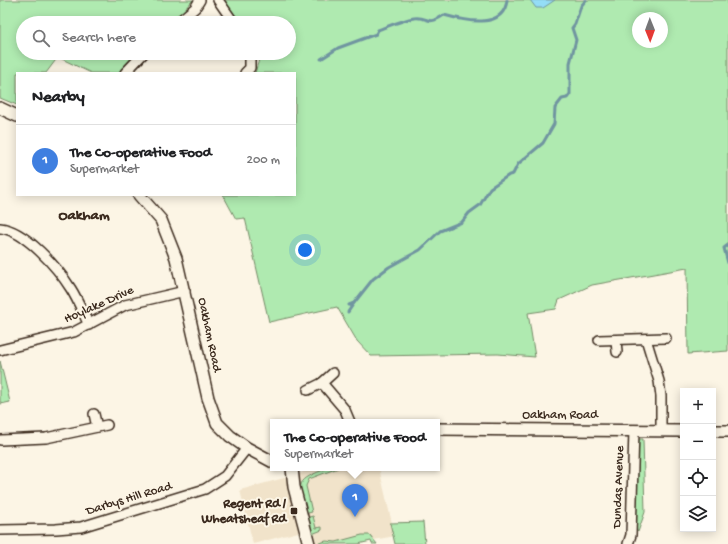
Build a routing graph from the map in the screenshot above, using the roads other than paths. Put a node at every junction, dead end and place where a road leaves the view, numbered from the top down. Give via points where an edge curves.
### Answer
1 (200, 0) edge
2 (218, 0) edge
3 (185, 16) edge
4 (229, 16) edge
5 (137, 60) edge
6 (250, 60) edge
7 (126, 72) edge
8 (246, 72) edge
9 (0, 108) edge
10 (16, 116) edge
11 (140, 196) edge
12 (0, 228) edge
13 (185, 291) junction
14 (89, 325) junction
15 (666, 338) dead end
16 (646, 339) junction
17 (599, 340) dead end
18 (616, 340) junction
19 (0, 350) edge
20 (616, 352) dead end
21 (333, 374) dead end
22 (322, 383) junction
23 (308, 390) dead end
24 (94, 414) dead end
25 (349, 419) edge
26 (107, 425) dead end
27 (97, 427) junction
28 (440, 429) edge
29 (634, 430) junction
30 (661, 430) junction
31 (680, 431) edge
32 (716, 431) edge
33 (728, 431) edge
34 (0, 441) edge
35 (247, 448) junction
36 (270, 460) edge
37 (291, 471) edge
38 (0, 530) edge
39 (309, 544) edge
40 (628, 544) edge

1 - 3 street
2 - 4 street
5 - 7 street
6 - 8 street via 250,68
9 - 10 street
11 - 13 street, Oakham Road via 163,226 176,258
12 - 14 street via 20,234 43,255 71,289
13 - 14 street, Hoylake Drive via 125,305
13 - 35 street, Oakham Road via 214,416 224,430
14 - 19 street, Hoylake Drive via 74,332
15 - 16 street
16 - 18 street
16 - 30 street via 659,381
17 - 18 street
18 - 20 street
21 - 22 street
22 - 23 street
22 - 25 street via 345,410
24 - 27 street
26 - 27 street
27 - 34 street via 46,438
28 - 29 street, Oakham Road
29 - 30 street, Oakham Road
29 - 40 street, Dundas Avenue via 631,536
30 - 31 street, Oakham Road
32 - 33 street
35 - 36 street, Oakham Road
35 - 38 street, Darbys Hill Road via 225,476 205,489 81,527
37 - 39 street

